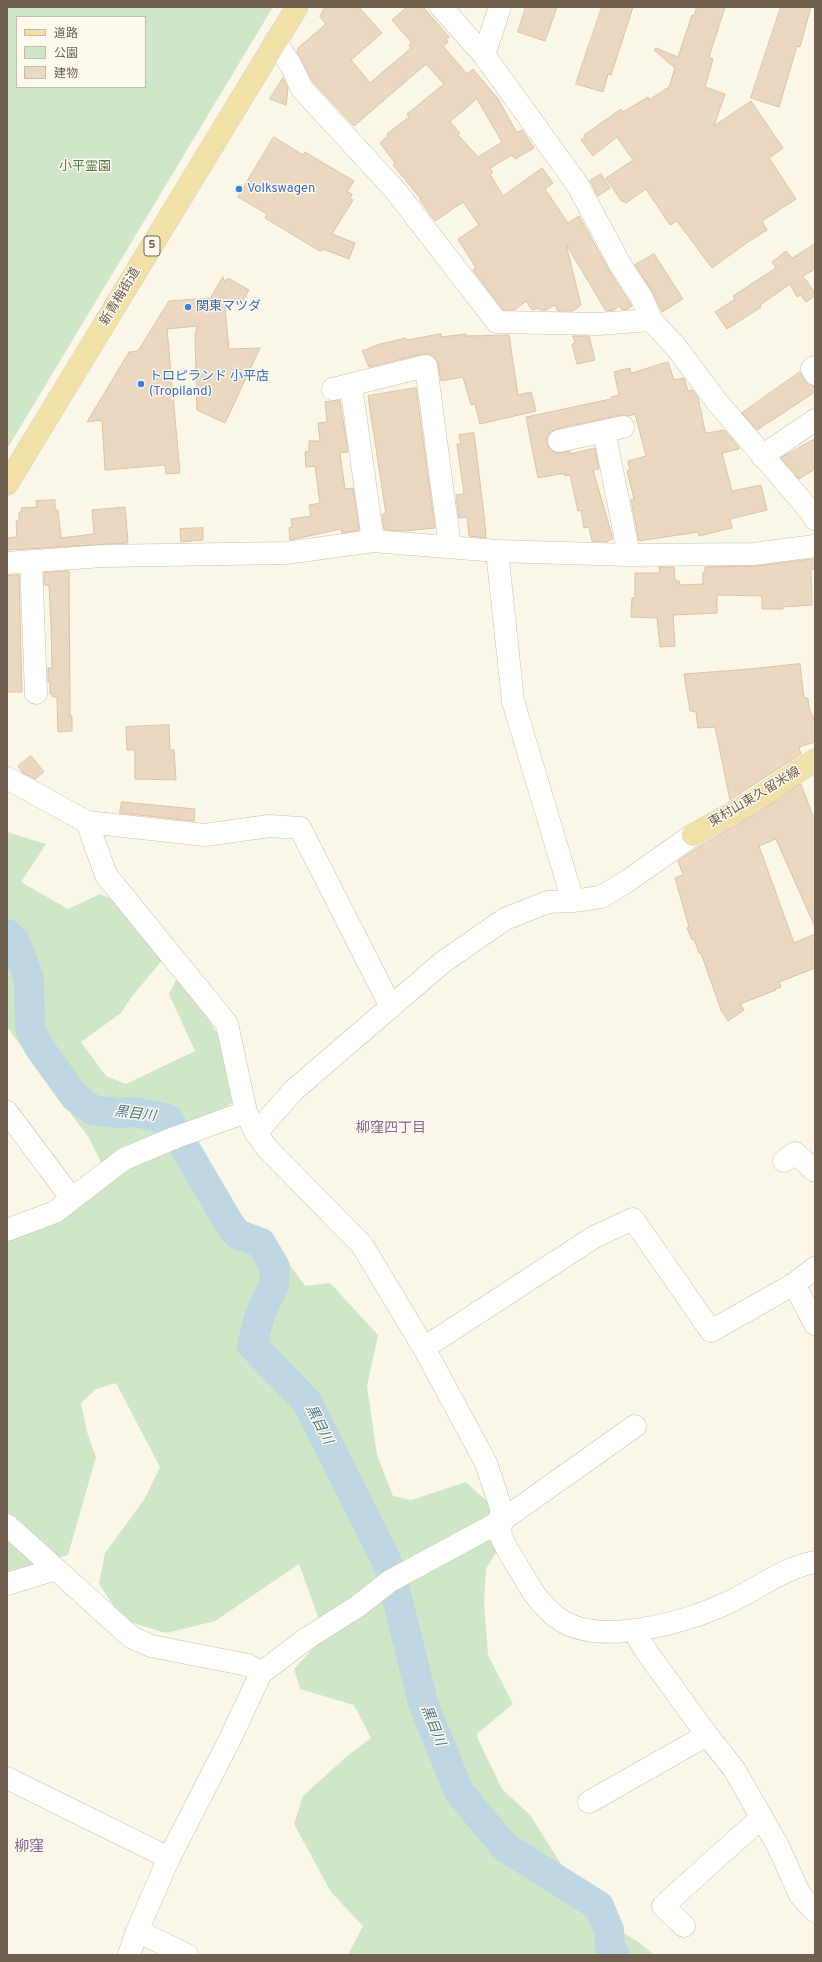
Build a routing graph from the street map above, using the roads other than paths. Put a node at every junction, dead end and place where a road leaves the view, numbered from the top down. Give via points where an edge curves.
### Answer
1 (297, 7) edge
2 (441, 7) edge
3 (500, 7) edge
4 (275, 42) junction
5 (484, 55) junction
6 (651, 320) junction
7 (815, 367) edge
8 (815, 374) edge
9 (815, 420) edge
10 (559, 441) dead end
11 (762, 456) junction
12 (7, 484) edge
13 (815, 519) edge
14 (374, 541) junction
15 (815, 546) edge
16 (450, 547) junction
17 (497, 551) junction
18 (629, 555) junction
19 (31, 562) junction
20 (7, 563) edge
21 (36, 693) dead end
22 (815, 760) edge
23 (7, 778) edge
24 (87, 822) junction
25 (693, 835) joint
26 (573, 901) junction
27 (391, 1007) junction
28 (7, 1112) edge
29 (246, 1112) junction
30 (256, 1133) junction
31 (784, 1161) dead end
32 (815, 1171) edge
33 (72, 1199) junction
34 (7, 1230) edge
35 (815, 1268) edge
36 (794, 1284) junction
37 (815, 1324) edge
38 (424, 1348) junction
39 (635, 1426) dead end
40 (501, 1521) junction
41 (7, 1525) edge
42 (815, 1562) edge
43 (56, 1569) junction
44 (7, 1584) edge
45 (634, 1631) junction
46 (261, 1673) junction
47 (707, 1735) junction
48 (7, 1778) edge
49 (589, 1802) dead end
50 (762, 1818) junction
51 (169, 1858) junction
52 (815, 1912) edge
53 (684, 1926) dead end
54 (137, 1931) junction
55 (129, 1955) edge
56 (187, 1955) edge

1 - 4 main road, 新青梅街道 / 5
2 - 5 street
3 - 5 street
4 - 6 street via 291,65 302,89 395,190 497,322 598,324
4 - 12 main road, 新青梅街道 / 5
5 - 6 street via 577,184 621,266 642,298
6 - 11 street via 676,347
7 - 8 street via 812,369
9 - 11 street
10 - 18 street via 613,429 626,493
11 - 13 street via 812,512
14 - 16 street
14 - 16 street via 342,387 426,366
14 - 19 street via 286,553 102,556
15 - 18 street via 754,554
16 - 17 street
17 - 18 street
17 - 26 street via 513,701
19 - 20 street
19 - 21 street
22 - 25 main road, 東村山東久留米線 via 752,802
23 - 24 street
24 - 27 street via 204,835 270,826 300,828
24 - 29 street via 106,875 227,1024
25 - 26 street via 601,897
26 - 27 street via 548,902 505,919 443,962
27 - 30 street via 294,1090
28 - 33 street
29 - 30 street
29 - 33 street via 124,1159
30 - 38 street via 266,1147 362,1245
31 - 32 street via 795,1153
33 - 34 street via 55,1212
35 - 36 street
36 - 37 street
36 - 38 street via 711,1331 633,1219 594,1237
38 - 40 street via 486,1464 501,1508
39 - 40 street
40 - 45 street via 502,1537 535,1596 556,1617 573,1626 592,1631
40 - 46 street via 394,1578
41 - 43 street
42 - 45 street via 777,1576 711,1611
43 - 44 street
43 - 46 street via 131,1637 150,1646 248,1665
45 - 47 street
46 - 51 street via 229,1742
47 - 49 street
47 - 50 street via 734,1769
48 - 51 street
50 - 52 street via 800,1895
50 - 53 street via 657,1899
51 - 54 street
54 - 55 street
54 - 56 street

